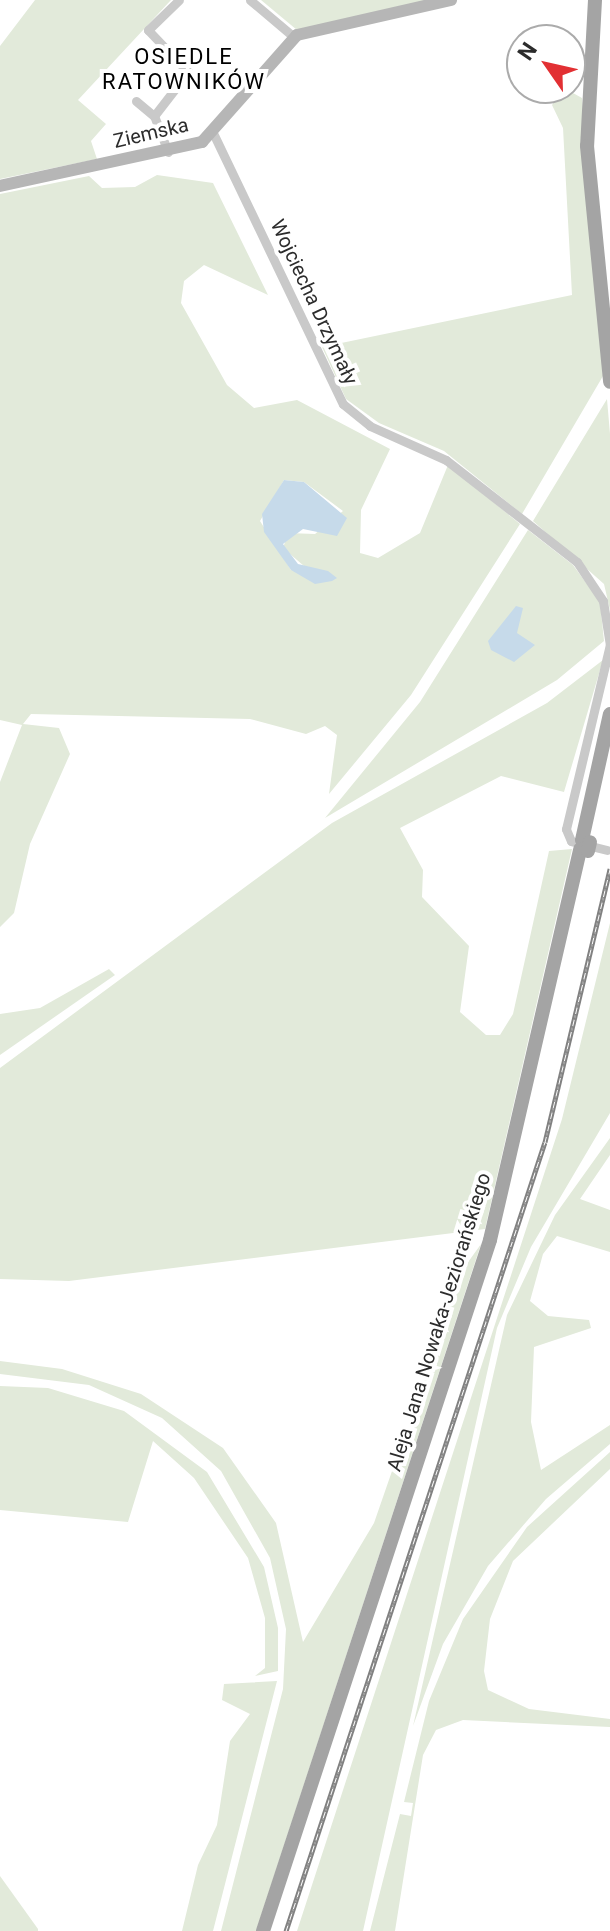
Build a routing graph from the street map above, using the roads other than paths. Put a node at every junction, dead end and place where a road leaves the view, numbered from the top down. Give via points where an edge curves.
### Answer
1 (179, 0) edge
2 (250, 0) edge
3 (451, 0) edge
4 (595, 0) edge
5 (603, 0) edge
6 (294, 37) junction
7 (136, 101) dead end
8 (154, 116) junction
9 (214, 135) junction
10 (168, 152) junction
11 (0, 186) edge
12 (610, 306) edge
13 (610, 382) edge
14 (610, 645) edge
15 (610, 714) edge
16 (610, 756) edge
17 (585, 846) junction
18 (607, 850) dead end
19 (263, 1931) edge
20 (271, 1931) edge

1 - 8 street via 148,30 188,72
2 - 6 street
3 - 6 street
4 - 13 main road via 587,146
5 - 12 main road via 595,148
6 - 9 street, Ziemska
7 - 8 street
8 - 10 street
9 - 10 street, Ziemska
9 - 14 street, Wojciecha Drzymały via 343,404 370,426 446,460 577,562 603,601
10 - 11 street, Ziemska
14 - 18 street, Wojciecha Drzymały via 566,829 571,841
15 - 17 main road, Aleja Jana Nowaka-Jeziorańskiego
16 - 17 main road, Aleja Jana Nowaka-Jeziorańskiego
17 - 19 main road, Aleja Jana Nowaka-Jeziorańskiego via 490,1240
17 - 20 main road, Aleja Jana Nowaka-Jeziorańskiego via 498,1242

